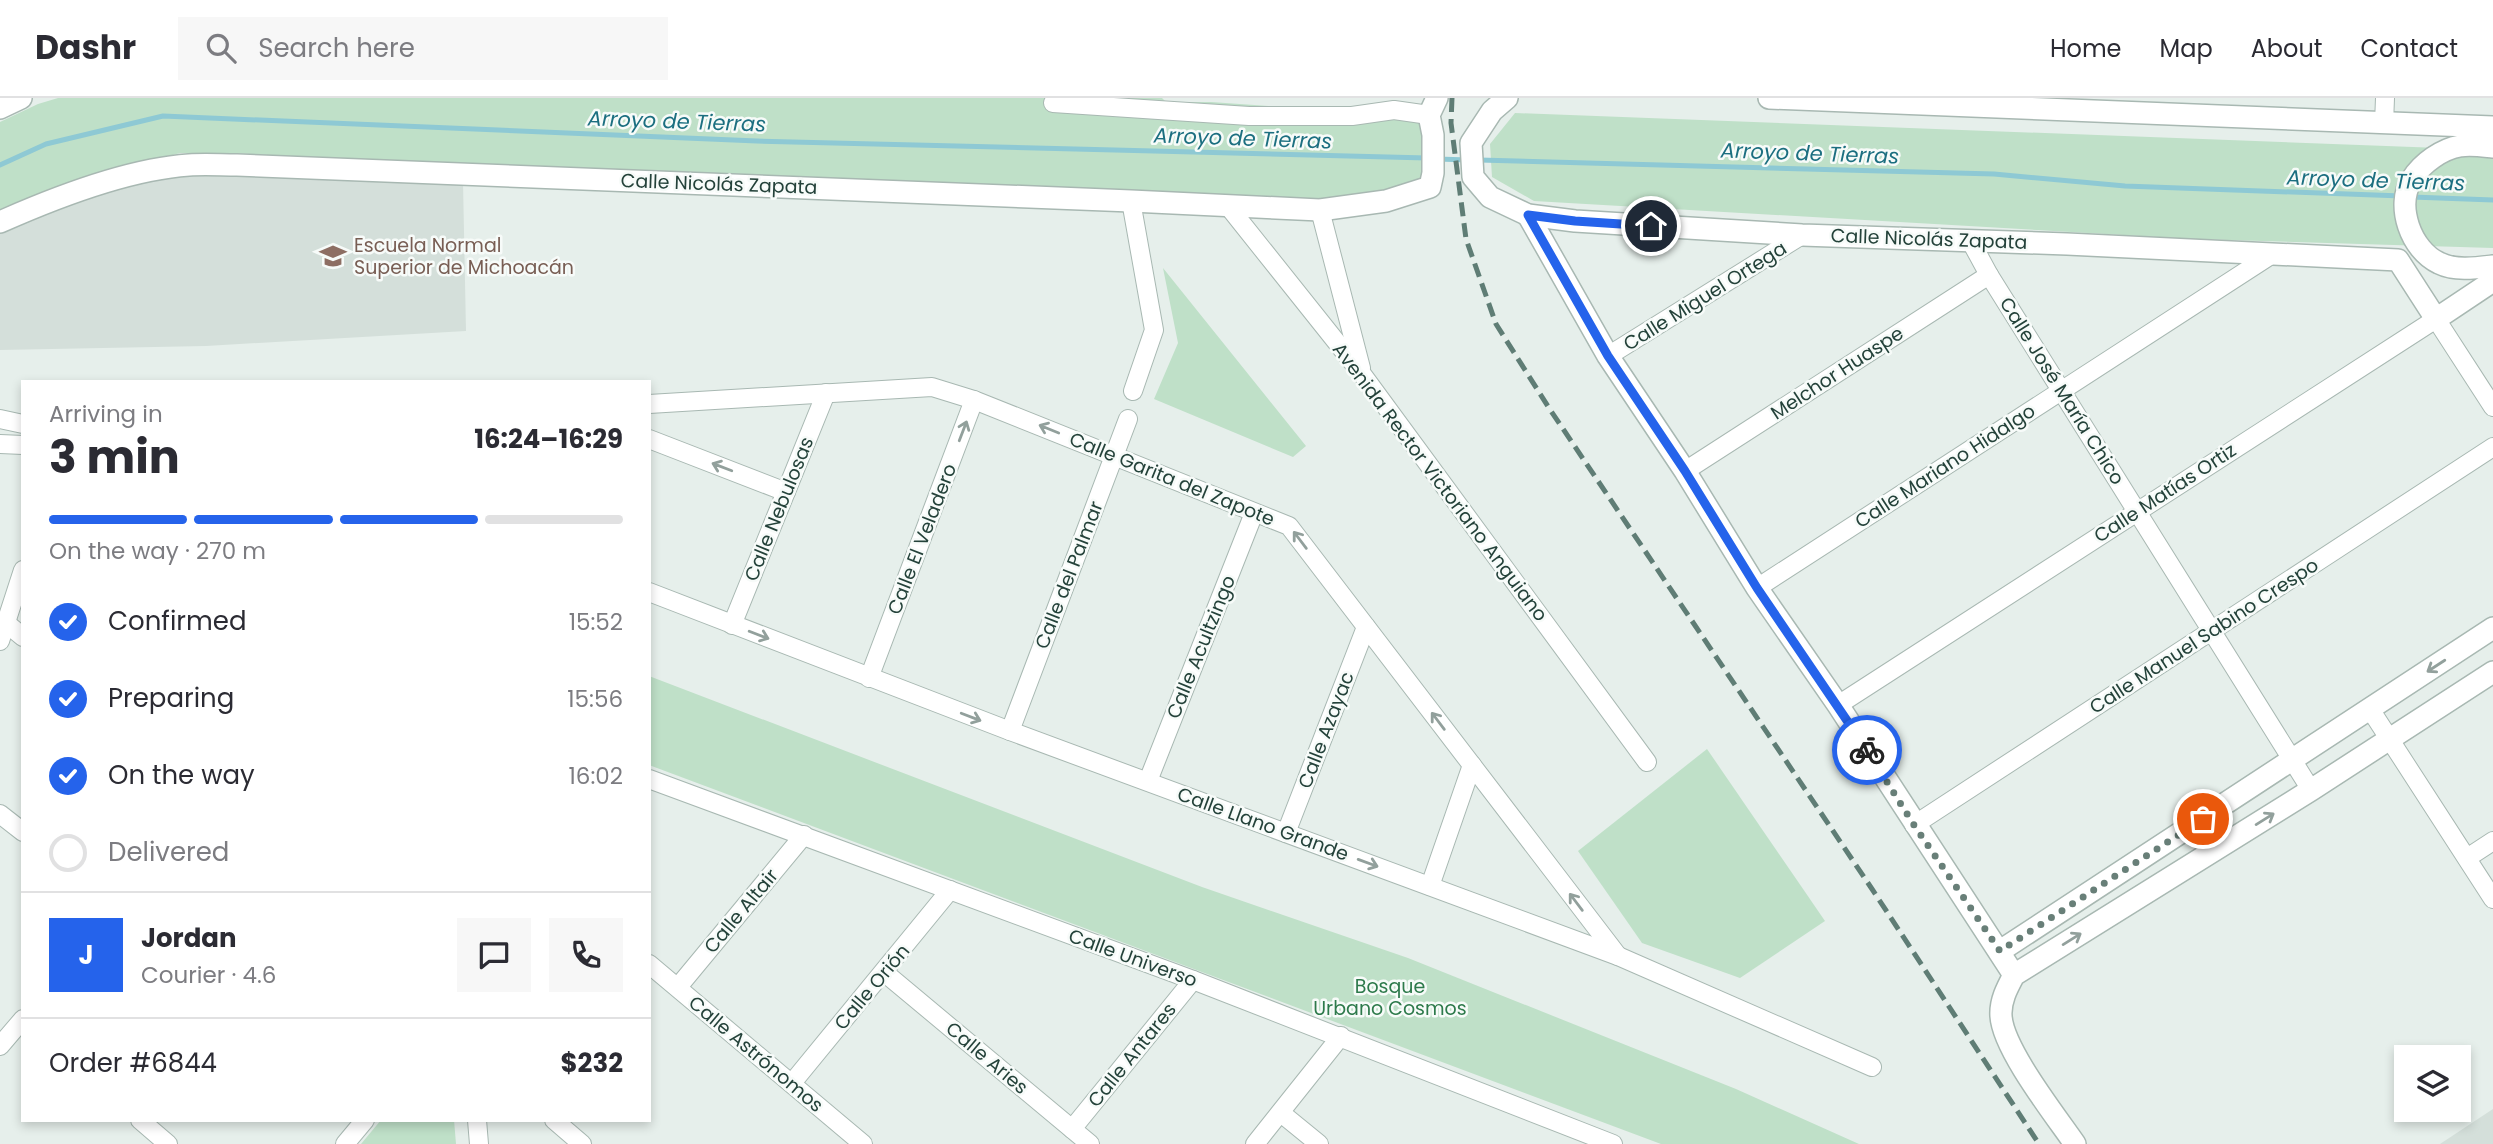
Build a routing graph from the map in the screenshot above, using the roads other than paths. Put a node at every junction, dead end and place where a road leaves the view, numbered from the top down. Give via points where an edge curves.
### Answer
1 (21, 98) edge
2 (1507, 98) edge
3 (1769, 98) edge
4 (2385, 98) edge
5 (1937, 102) edge
6 (1053, 103) dead end
7 (0, 108) edge
8 (1433, 116) edge
9 (2384, 124) junction
10 (2493, 127) edge
11 (2493, 147) edge
12 (1131, 201) junction
13 (1228, 206) junction
14 (1321, 211) junction
15 (1528, 215) junction
16 (0, 222) edge
17 (1802, 235) junction
18 (1970, 240) junction
19 (2274, 253) junction
20 (2493, 266) edge
21 (1989, 275) junction
22 (2493, 281) edge
23 (2437, 319) junction
24 (1608, 356) junction
25 (1362, 374) junction
26 (1133, 391) dead end
27 (2062, 391) junction
28 (826, 393) junction
29 (974, 400) junction
30 (651, 404) edge
31 (2493, 407) edge
32 (1128, 419) dead end
33 (1, 423) edge
34 (21, 424) edge
35 (651, 440) edge
36 (0, 444) edge
37 (21, 445) edge
38 (2493, 447) edge
39 (1114, 455) junction
40 (1685, 471) junction
41 (786, 492) junction
42 (2137, 511) junction
43 (1254, 513) junction
44 (21, 576) edge
45 (1757, 588) junction
46 (651, 594) edge
47 (6, 623) junction
48 (732, 625) junction
49 (1366, 627) junction
50 (2493, 628) edge
51 (2212, 631) junction
52 (21, 635) edge
53 (0, 641) edge
54 (2493, 673) edge
55 (869, 678) junction
56 (1838, 705) junction
57 (2370, 709) junction
58 (1010, 731) junction
59 (2389, 739) junction
60 (2292, 760) junction
61 (1647, 762) dead end
62 (1472, 765) junction
63 (651, 780) edge
64 (1148, 781) junction
65 (2311, 790) junction
66 (0, 814) edge
67 (1914, 825) junction
68 (21, 830) edge
69 (1286, 833) junction
70 (804, 835) junction
71 (2493, 841) edge
72 (2467, 858) junction
73 (1430, 886) junction
74 (950, 890) junction
75 (2493, 899) edge
76 (2000, 951) junction
77 (1618, 956) junction
78 (651, 966) edge
79 (885, 973) junction
80 (2014, 975) junction
81 (1193, 980) junction
82 (678, 987) junction
83 (21, 1021) edge
84 (1340, 1036) junction
85 (0, 1046) edge
86 (1872, 1067) dead end
87 (792, 1083) junction
88 (1281, 1113) junction
89 (142, 1122) edge
90 (363, 1122) edge
91 (477, 1122) edge
92 (556, 1122) edge
93 (1072, 1129) junction
94 (168, 1144) edge
95 (345, 1144) edge
96 (480, 1144) edge
97 (582, 1144) edge
98 (863, 1144) edge
99 (1090, 1144) edge
100 (1255, 1144) edge
101 (1320, 1144) edge
102 (1613, 1144) edge
103 (2075, 1144) edge

1 - 7 street
2 - 15 street, Calle Nicolás Zapata via 1492,111 1471,143 1473,177 1490,197
3 - 5 street
4 - 9 street
5 - 9 street
6 - 8 street via 1249,116 1352,116 1394,110
8 - 14 street, Calle Nicolás Zapata via 1430,187 1386,201
9 - 10 street
11 - 20 street via 2460,146 2439,153 2410,181 2405,202 2414,239 2438,263
12 - 13 street, Calle Nicolás Zapata
12 - 16 street, Calle Nicolás Zapata via 187,165 53,198
12 - 26 street via 1154,330
13 - 14 street, Calle Nicolás Zapata
13 - 25 street, Avenida Rector Victoriano Anguiano
14 - 25 street
15 - 17 street, Calle Nicolás Zapata
15 - 24 street
17 - 18 street, Calle Nicolás Zapata
17 - 24 street, Calle Miguel Ortega
18 - 19 street, Calle Nicolás Zapata
18 - 21 street, Calle José María Chico
19 - 23 street, Calle Nicolás Zapata via 2398,260
19 - 27 street, Calle Mariano Hidalgo
21 - 27 street, Calle José María Chico
21 - 40 street, Melchor Huaspe
22 - 23 street, Calle Matías Ortiz
23 - 31 street
23 - 42 street, Calle Matías Ortiz
24 - 40 street
25 - 61 street, Avenida Rector Victoriano Anguiano
27 - 42 street, Calle José María Chico
27 - 45 street, Calle Mariano Hidalgo
28 - 29 street, Calle Garita del Zapote via 932,387
28 - 30 street, Calle Garita del Zapote
28 - 41 street, Calle Nebulosas
39 -> 29 street, Calle Garita del Zapote
55 -> 29 street, Calle El Veladero
32 - 39 street, Calle del Palmar
33 - 34 street
41 -> 35 street
36 - 37 street
38 - 51 street, Calle Manuel Sabino Crespo
39 - 43 street, Calle Garita del Zapote
39 - 58 street, Calle del Palmar
40 - 45 street
41 - 48 street, Calle Nebulosas
42 - 51 street, Calle José María Chico
42 - 56 street, Calle Matías Ortiz
49 -> 43 street, Calle Garita del Zapote via 1289,526
43 - 64 street, Calle Acultzingo
44 - 47 street
45 - 56 street
46 - 48 street, Calle Llano Grande
47 - 52 street
47 - 53 street
48 -> 55 street, Calle Llano Grande
62 -> 49 street, Calle Garita del Zapote
49 - 69 street, Calle Azayac
50 -> 57 street
51 - 60 street, Calle José María Chico
51 - 67 street, Calle Manuel Sabino Crespo
54 - 59 street
55 -> 58 street, Calle Llano Grande
56 - 67 street
57 - 59 street
57 - 60 street
58 - 64 street, Calle Llano Grande
59 - 65 street
59 - 72 street
60 - 65 street, Calle José María Chico
60 - 76 street
62 - 73 street
77 -> 62 street, Calle Garita del Zapote
63 - 70 street, Calle Universo
64 - 69 street, Calle Llano Grande
80 -> 65 street
66 - 68 street
67 - 76 street
69 -> 73 street, Calle Llano Grande
70 - 74 street, Calle Universo
70 - 82 street, Calle Altair
71 - 72 street
72 - 75 street
73 - 77 street, Calle Llano Grande
74 - 79 street, Calle Orión
74 - 81 street, Calle Universo
76 - 80 street
77 - 86 street, Calle Llano Grande
78 - 82 street, Calle Astrónomos
79 - 87 street, Calle Orión
79 - 93 street, Calle Aries
80 - 103 street via 2004,993 2001,1017 2008,1045
81 - 84 street, Calle Universo
81 - 93 street, Calle Antares
82 - 87 street, Calle Astrónomos
83 - 85 street
84 - 88 street
84 - 102 street, Calle Universo
87 - 98 street, Calle Astrónomos
88 - 100 street
88 - 101 street
89 - 94 street
90 - 95 street
91 - 96 street
92 - 97 street
93 - 99 street, Calle Aries

